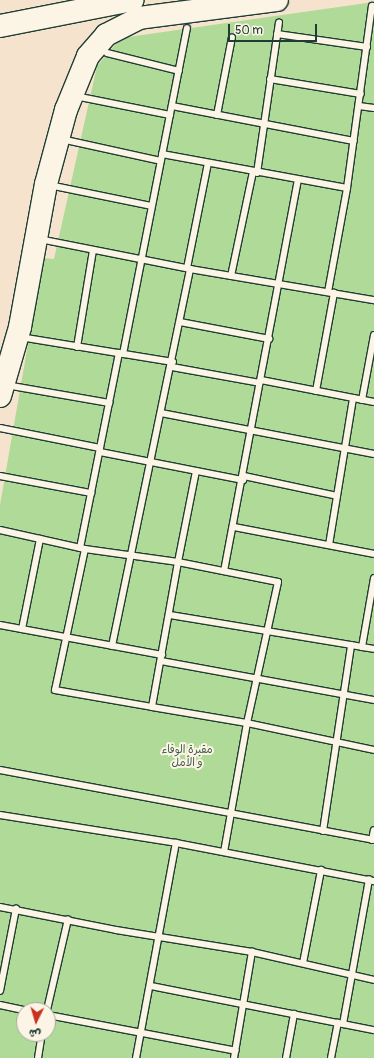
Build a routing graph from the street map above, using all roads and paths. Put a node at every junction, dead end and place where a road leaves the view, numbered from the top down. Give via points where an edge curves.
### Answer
1 (132, 0) edge
2 (277, 0) edge
3 (372, 6) dead end
4 (279, 23) dead end
5 (0, 26) edge
6 (187, 28) dead end
7 (277, 34) junction
8 (232, 37) dead end
9 (368, 47) junction
10 (107, 54) dead end
11 (366, 56) junction
12 (374, 58) edge
13 (179, 71) junction
14 (270, 79) junction
15 (361, 94) junction
16 (71, 95) junction
17 (172, 106) junction
18 (359, 106) junction
19 (374, 108) edge
20 (170, 115) junction
21 (217, 115) junction
22 (264, 124) junction
23 (58, 139) junction
24 (354, 141) junction
25 (162, 154) junction
26 (161, 161) junction
27 (208, 163) junction
28 (255, 172) junction
29 (298, 180) junction
30 (46, 184) junction
31 (347, 188) junction
32 (152, 206) junction
33 (34, 238) junction
34 (93, 250) junction
35 (141, 259) junction
36 (189, 269) junction
37 (231, 276) junction
38 (279, 284) junction
39 (331, 293) junction
40 (374, 300) edge
41 (180, 322) junction
42 (374, 335) edge
43 (18, 337) junction
44 (269, 339) junction
45 (77, 346) junction
46 (121, 354) junction
47 (172, 365) junction
48 (261, 382) junction
49 (2, 390) edge
50 (316, 391) junction
51 (353, 398) junction
52 (362, 400) junction
53 (374, 402) edge
54 (109, 403) junction
55 (161, 413) junction
56 (0, 428) edge
57 (252, 431) junction
58 (344, 449) junction
59 (100, 450) junction
60 (374, 454) edge
61 (150, 462) junction
62 (196, 471) junction
63 (0, 476) edge
64 (244, 478) junction
65 (91, 493) junction
66 (337, 496) junction
67 (234, 527) junction
68 (0, 530) edge
69 (40, 539) junction
70 (329, 546) junction
71 (82, 548) junction
72 (374, 554) edge
73 (130, 555) junction
74 (178, 562) junction
75 (224, 571) junction
76 (374, 578) edge
77 (170, 615) junction
78 (0, 625) edge
79 (22, 629) junction
80 (267, 632) junction
81 (66, 637) junction
82 (351, 645) junction
83 (112, 646) junction
84 (362, 647) junction
85 (374, 649) edge
86 (162, 658) junction
87 (257, 680) junction
88 (344, 695) junction
89 (374, 700) edge
90 (152, 707) junction
91 (247, 723) junction
92 (336, 741) junction
93 (374, 750) edge
94 (0, 770) edge
95 (231, 812) junction
96 (0, 815) edge
97 (374, 830) edge
98 (323, 831) junction
99 (373, 840) edge
100 (176, 843) junction
101 (224, 852) junction
102 (321, 870) junction
103 (371, 880) edge
104 (0, 907) edge
105 (16, 909) junction
106 (68, 919) junction
107 (160, 936) junction
108 (252, 952) junction
109 (303, 963) junction
110 (352, 975) junction
111 (374, 980) edge
112 (151, 986) junction
113 (0, 991) edge
114 (49, 1002) edge
115 (244, 1004) junction
116 (0, 1005) edge
117 (16, 1008) edge
118 (294, 1014) junction
119 (56, 1017) edge
120 (340, 1023) junction
121 (374, 1030) edge
122 (142, 1033) junction
123 (41, 1042) edge
124 (236, 1051) junction
125 (38, 1058) edge
126 (136, 1058) edge
127 (234, 1058) edge
128 (286, 1058) edge
129 (331, 1058) edge

1 - 5 highway
2 - 16 highway via 148,16 122,25 106,35 90,52
3 - 9 lane
4 - 7 lane
6 - 13 lane
7 - 9 lane
7 - 14 lane
8 - 21 lane
9 - 11 lane
10 - 13 lane
11 - 12 lane
11 - 15 lane
13 - 17 lane
14 - 15 lane
14 - 22 lane
15 - 18 lane
16 - 20 lane
16 - 23 highway
17 - 20 lane
17 - 21 lane
18 - 19 lane
18 - 24 lane
20 - 25 lane
21 - 22 lane
22 - 24 lane
22 - 28 lane
23 - 26 lane
23 - 30 highway
24 - 31 lane
25 - 26 lane
25 - 27 lane
26 - 32 lane
27 - 28 lane
27 - 36 lane
28 - 29 lane
28 - 37 lane
29 - 31 lane
29 - 38 lane
30 - 32 lane
30 - 33 highway
31 - 39 lane
32 - 35 lane
33 - 34 lane
33 - 43 highway
34 - 35 lane
34 - 45 lane
35 - 36 lane
35 - 46 lane
36 - 37 lane
36 - 41 lane
37 - 38 lane
38 - 39 lane
38 - 44 lane
39 - 40 lane
39 - 50 lane
41 - 44 lane
41 - 47 lane
42 - 52 lane
43 - 45 lane
43 - 49 highway
44 - 48 lane
45 - 46 lane
46 - 47 lane
46 - 54 lane
47 - 48 lane
47 - 55 lane
48 - 50 lane
48 - 57 lane
49 - 54 lane
50 - 51 lane
51 - 52 lane
51 - 58 lane
52 - 53 lane
54 - 59 lane
55 - 57 lane
55 - 61 lane
56 - 59 lane
57 - 58 lane
57 - 64 lane
58 - 60 lane
58 - 66 lane
59 - 61 lane
59 - 65 lane
61 - 62 lane
61 - 73 lane
62 - 64 lane
62 - 74 lane
63 - 65 lane
64 - 66 lane
64 - 67 lane
65 - 71 lane
66 - 70 lane
67 - 70 lane
67 - 75 lane
68 - 69 lane
69 - 71 lane
69 - 79 lane
70 - 72 lane
71 - 73 lane
71 - 81 lane
73 - 74 lane
73 - 83 lane
74 - 75 lane
74 - 77 lane
75 - 80 lane via 278,582
76 - 84 lane
77 - 80 lane
77 - 86 lane
78 - 79 lane
79 - 81 lane
80 - 82 lane
80 - 87 lane
81 - 83 lane
81 - 90 lane via 55,690
82 - 84 lane
82 - 88 lane
83 - 86 lane
84 - 85 lane
86 - 87 lane
86 - 90 lane
87 - 88 lane
87 - 91 lane
88 - 89 lane
88 - 92 lane
90 - 91 lane
91 - 92 lane
91 - 95 lane
92 - 93 lane
92 - 98 lane
94 - 95 lane
95 - 98 lane
95 - 101 lane
96 - 100 lane
97 - 99 lane
98 - 99 lane
100 - 101 lane
100 - 107 lane
101 - 102 lane
102 - 103 lane
102 - 109 lane
103 - 110 lane
104 - 105 lane
105 - 106 lane
105 - 113 lane
106 - 107 lane
106 - 114 lane
107 - 108 lane
107 - 112 lane
108 - 109 lane
108 - 115 lane
109 - 110 lane
110 - 111 lane
110 - 120 lane
112 - 115 lane
112 - 122 lane
115 - 118 lane
115 - 124 lane
116 - 117 lane
118 - 120 lane
118 - 128 lane
119 - 122 lane
120 - 121 lane
120 - 129 lane
122 - 124 lane
122 - 126 lane
123 - 125 lane
124 - 127 lane

